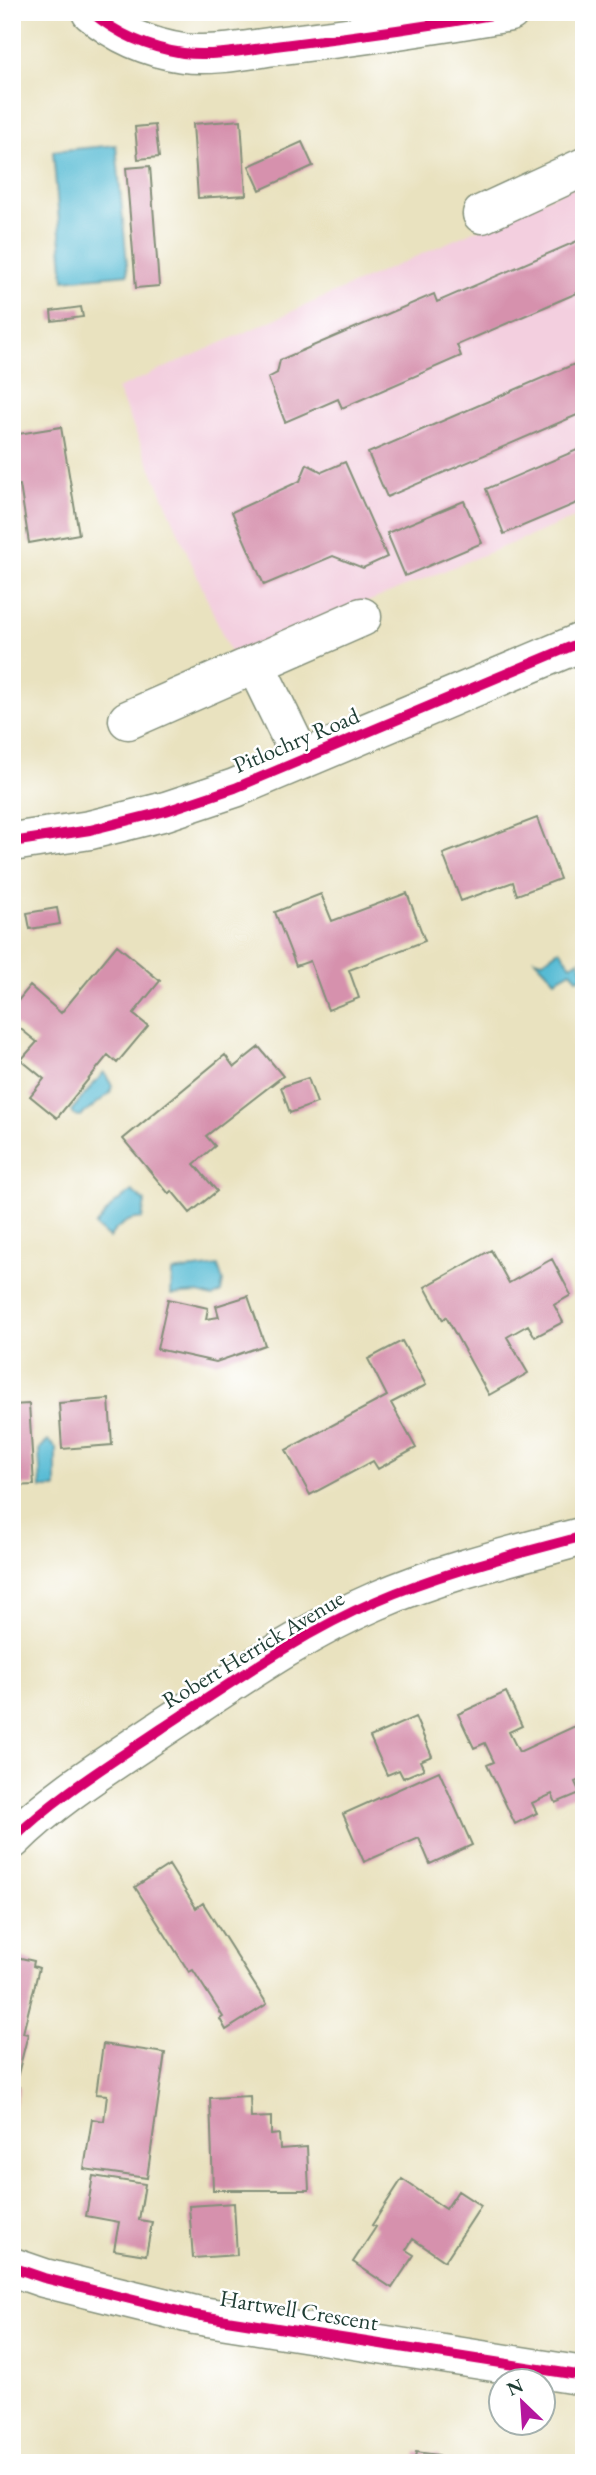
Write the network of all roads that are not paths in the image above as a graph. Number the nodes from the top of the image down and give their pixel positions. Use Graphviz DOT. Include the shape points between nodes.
graph roads {
  1 [pos="91,12"];
  2 [pos="510,12"];
  3 [pos="584,167"];
  4 [pos="482,214"];
  5 [pos="362,617"];
  6 [pos="584,641"];
  7 [pos="256,666"];
  8 [pos="128,720"];
  9 [pos="302,760"];
  10 [pos="12,842"];
  11 [pos="584,1536"];
  12 [pos="12,1840"];
  13 [pos="12,2267"];
  14 [pos="584,2376"];
  1 -- 2 [label="street" via="124,35 184,53 394,32"];
  3 -- 4 [label="street"];
  5 -- 7 [label="street"];
  6 -- 9 [label="street, Pitlochry Road"];
  7 -- 8 [label="street"];
  7 -- 9 [label="street"];
  9 -- 10 [label="street, Pitlochry Road" via="166,811 90,830"];
  11 -- 12 [label="street, Robert Herrick Avenue" via="438,1578 375,1601 317,1631 127,1752"];
  13 -- 14 [label="street, Hartwell Crescent" via="195,2315"];
}
